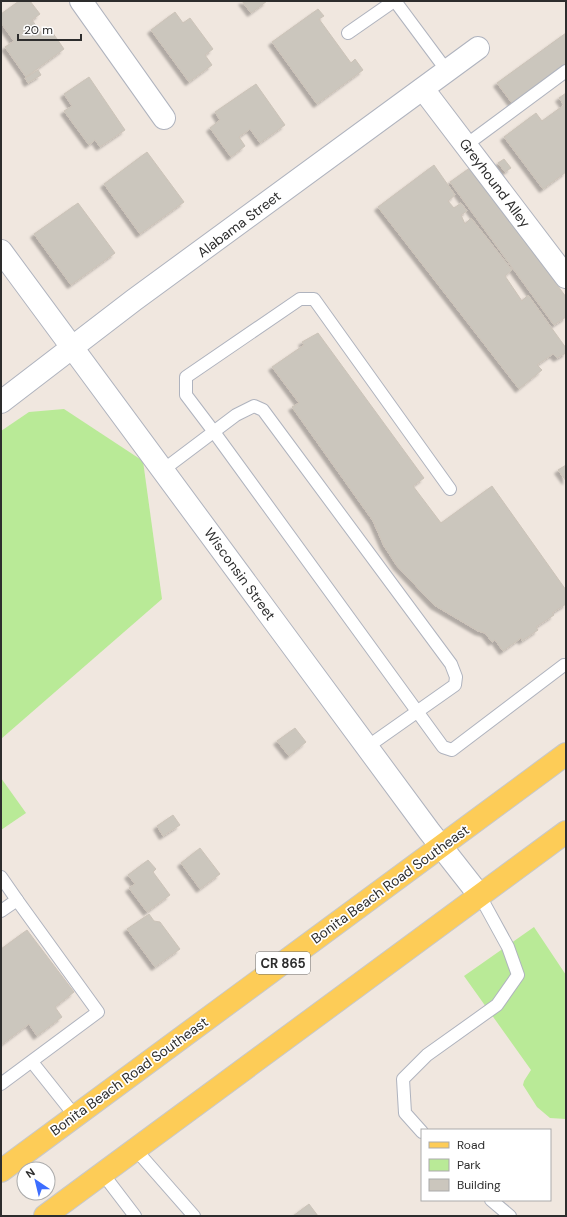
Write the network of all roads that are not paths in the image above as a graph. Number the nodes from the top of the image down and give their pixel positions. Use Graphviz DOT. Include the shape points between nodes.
graph roads {
  1 [pos="80,1"];
  2 [pos="395,1"];
  3 [pos="348,34"];
  4 [pos="478,48"];
  5 [pos="447,71"];
  6 [pos="566,71"];
  7 [pos="423,89"];
  8 [pos="164,118"];
  9 [pos="466,146"];
  10 [pos="1,251"];
  11 [pos="566,277"];
  12 [pos="73,348"];
  13 [pos="1,402"];
  14 [pos="214,432"];
  15 [pos="163,470"];
  16 [pos="450,489"];
  17 [pos="564,665"];
  18 [pos="417,712"];
  19 [pos="367,746"];
  20 [pos="566,754"];
  21 [pos="566,832"];
  22 [pos="441,846"];
  23 [pos="1,877"];
  24 [pos="480,896"];
  25 [pos="17,900"];
  26 [pos="1,911"];
  27 [pos="32,1062"];
  28 [pos="1,1084"];
  29 [pos="75,1116"];
  30 [pos="421,1131"];
  31 [pos="136,1150"];
  32 [pos="1,1171"];
  33 [pos="103,1174"];
  34 [pos="492,1201"];
  35 [pos="46,1216"];
  36 [pos="135,1216"];
  37 [pos="194,1216"];
  38 [pos="510,1216"];
  1 -- 8 [label="street"];
  2 -- 3 [label="lane"];
  2 -- 5 [label="lane"];
  4 -- 5 [label="street, Alabama Street"];
  5 -- 7 [label="street, Alabama Street"];
  6 -- 9 [label="lane"];
  7 -- 9 [label="street, Greyhound Alley"];
  7 -- 12 [label="street, Alabama Street" via="134,300"];
  9 -- 11 [label="street, Greyhound Alley"];
  10 -- 12 [label="street, Wisconsin Street"];
  12 -- 13 [label="street, Alabama Street"];
  12 -- 15 [label="street, Wisconsin Street"];
  14 -- 15 [label="lane"];
  14 -- 16 [label="lane" via="186,395 186,377 300,299 314,299"];
  14 -- 18 [label="lane"];
  14 -- 18 [label="lane" via="236,415 254,406 264,410 451,664 456,677 455,685"];
  15 -- 19 [label="street, Wisconsin Street"];
  17 -- 18 [label="lane" via="452,750 443,747"];
  18 -- 19 [label="lane"];
  19 -- 22 [label="street, Wisconsin Street"];
  20 -- 22 [label="main road, Bonita Beach Road Southeast / CR 865"];
  21 -- 24 [label="main road"];
  22 -- 24 [label="street, Wisconsin Street"];
  22 -- 29 [label="main road, Bonita Beach Road Southeast / CR 865"];
  23 -- 25 [label="lane"];
  24 -- 30 [label="lane" via="508,947 518,975 497,1005 427,1055 403,1079 405,1113"];
  24 -- 31 [label="main road"];
  25 -- 26 [label="lane"];
  25 -- 27 [label="lane" via="98,1012"];
  27 -- 28 [label="lane"];
  27 -- 29 [label="lane"];
  29 -- 32 [label="main road, Bonita Beach Road Southeast / CR 865"];
  31 -- 33 [label="main road"];
  31 -- 37 [label="lane"];
  33 -- 35 [label="main road"];
  33 -- 36 [label="lane"];
  34 -- 38 [label="lane"];
}
